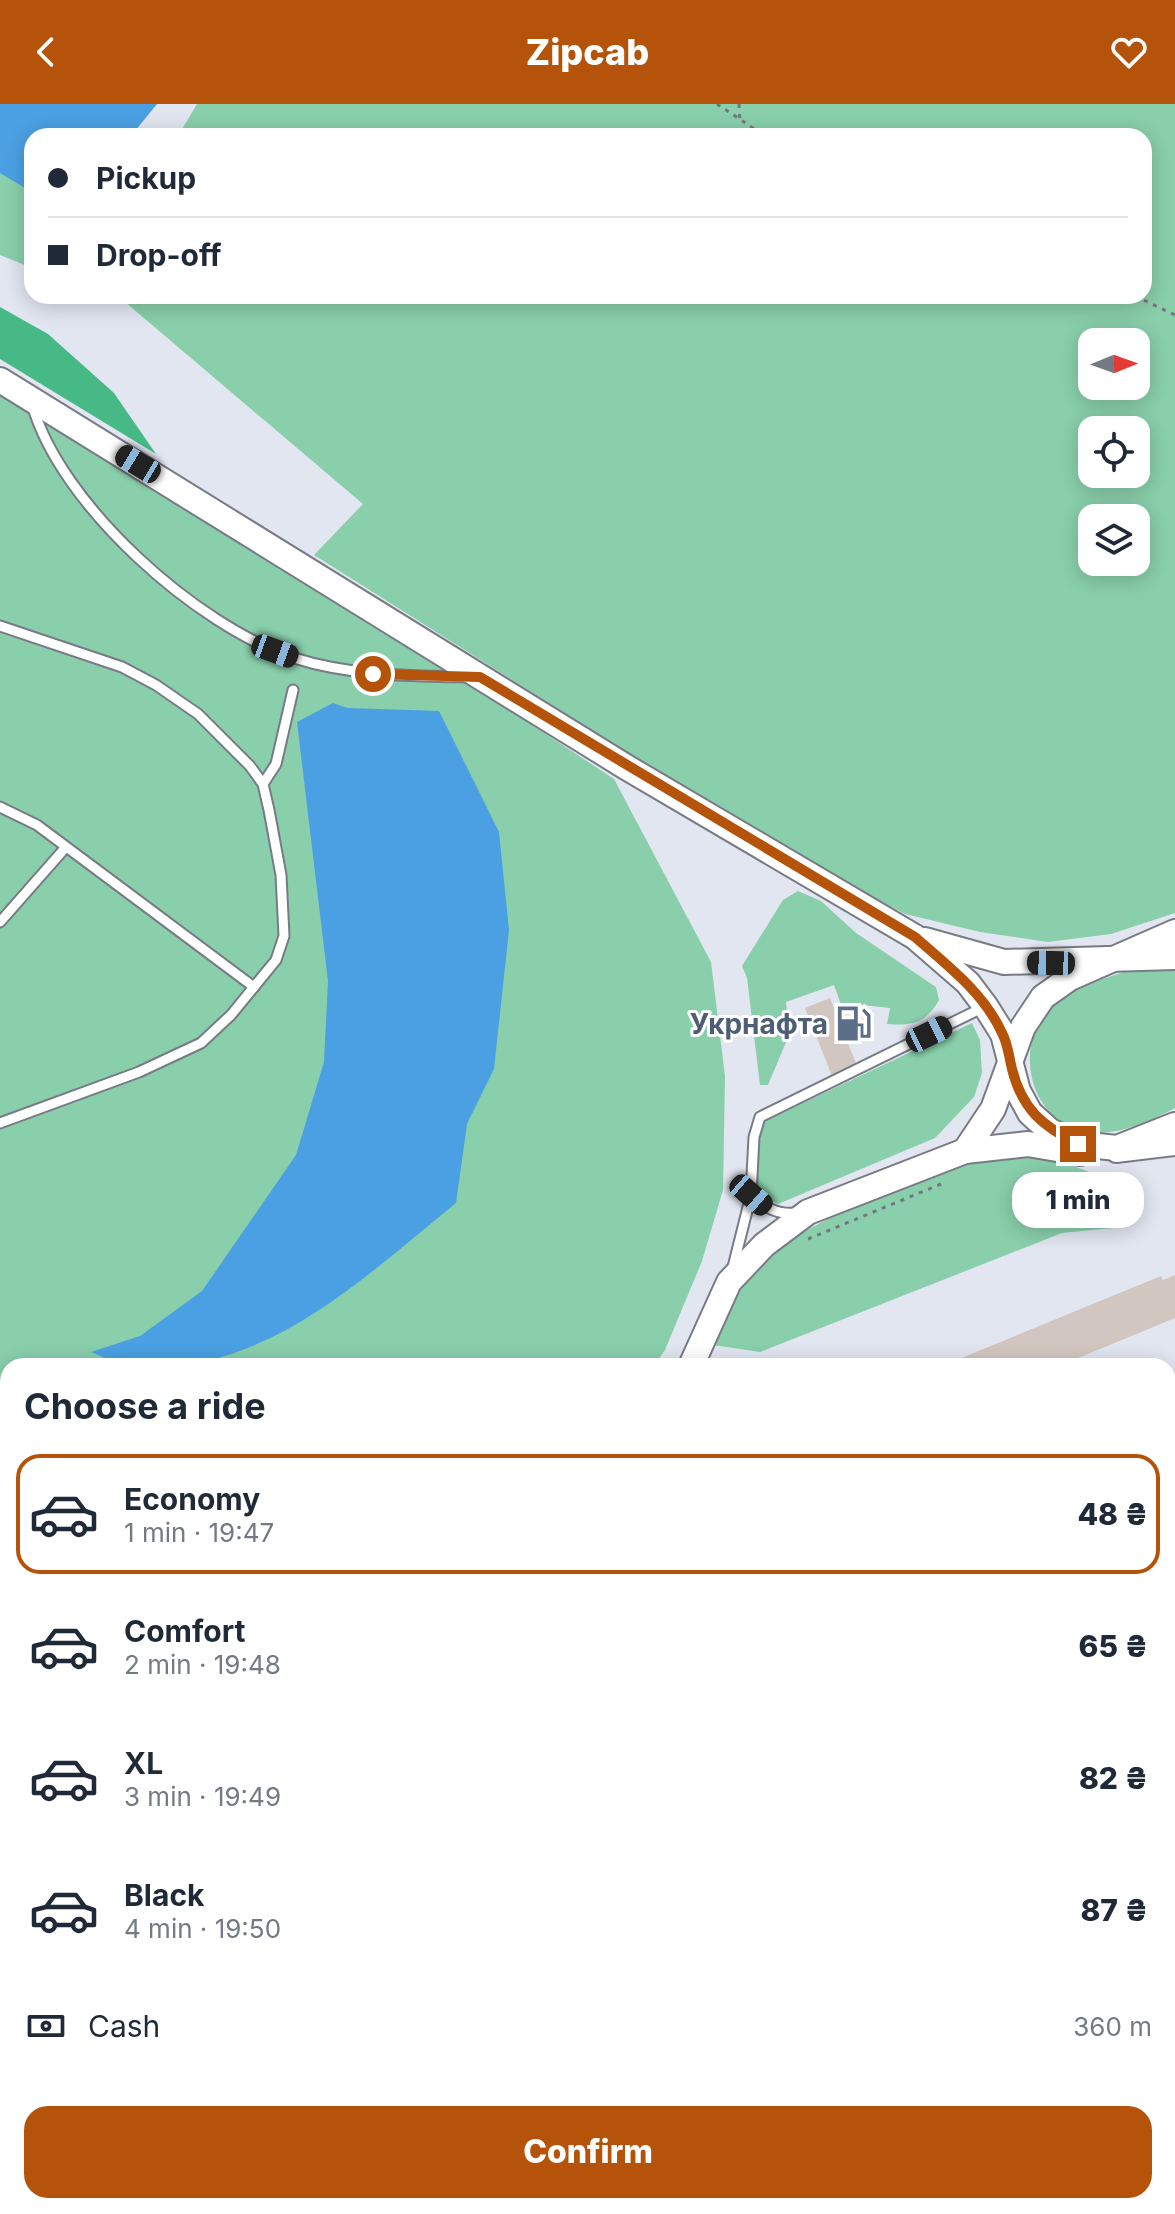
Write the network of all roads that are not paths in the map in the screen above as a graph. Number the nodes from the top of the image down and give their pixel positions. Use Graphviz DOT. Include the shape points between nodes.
graph roads {
  1 [pos="0,380"];
  2 [pos="31,400"];
  3 [pos="0,626"];
  4 [pos="480,677"];
  5 [pos="293,690"];
  6 [pos="263,784"];
  7 [pos="0,807"];
  8 [pos="66,847"];
  9 [pos="0,922"];
  10 [pos="1175,932"];
  11 [pos="915,937"];
  12 [pos="1175,957"];
  13 [pos="1112,960"];
  14 [pos="254,987"];
  15 [pos="986,1007"];
  16 [pos="1011,1066"];
  17 [pos="0,1123"];
  18 [pos="1175,1125"];
  19 [pos="1175,1146"];
  20 [pos="965,1151"];
  21 [pos="1111,1151"];
  22 [pos="751,1195"];
  23 [pos="808,1212"];
  24 [pos="729,1282"];
  25 [pos="695,1358"];
  1 -- 2 [label="main road"];
  2 -- 4 [label="main road"];
  2 -- 4 [label="lane" via="42,435 108,532 207,614 252,643 356,672"];
  3 -- 6 [label="lane" via="122,667 156,685 198,714"];
  4 -- 11 [label="main road"];
  5 -- 6 [label="lane" via="276,764"];
  6 -- 14 [label="lane" via="281,875 284,936 276,960"];
  7 -- 8 [label="lane"];
  8 -- 9 [label="lane"];
  8 -- 14 [label="lane"];
  10 -- 13 [label="main road"];
  11 -- 13 [label="main road" via="1004,962"];
  11 -- 15 [label="main road" via="968,983"];
  12 -- 13 [label="main road"];
  13 -- 16 [label="main road" via="1043,997 1023,1027"];
  14 -- 17 [label="lane" via="201,1043 139,1072"];
  15 -- 16 [label="main road" via="1003,1034"];
  15 -- 22 [label="lane" via="760,1117"];
  16 -- 20 [label="main road" via="993,1109"];
  16 -- 21 [label="main road" via="1030,1113 1050,1131"];
  18 -- 21 [label="main road"];
  19 -- 21 [label="street"];
  20 -- 21 [label="main road" via="1028,1144"];
  20 -- 23 [label="main road"];
  22 -- 23 [label="lane" via="782,1214"];
  22 -- 24 [label="lane"];
  23 -- 24 [label="main road" via="764,1245"];
  24 -- 25 [label="main road"];
}
